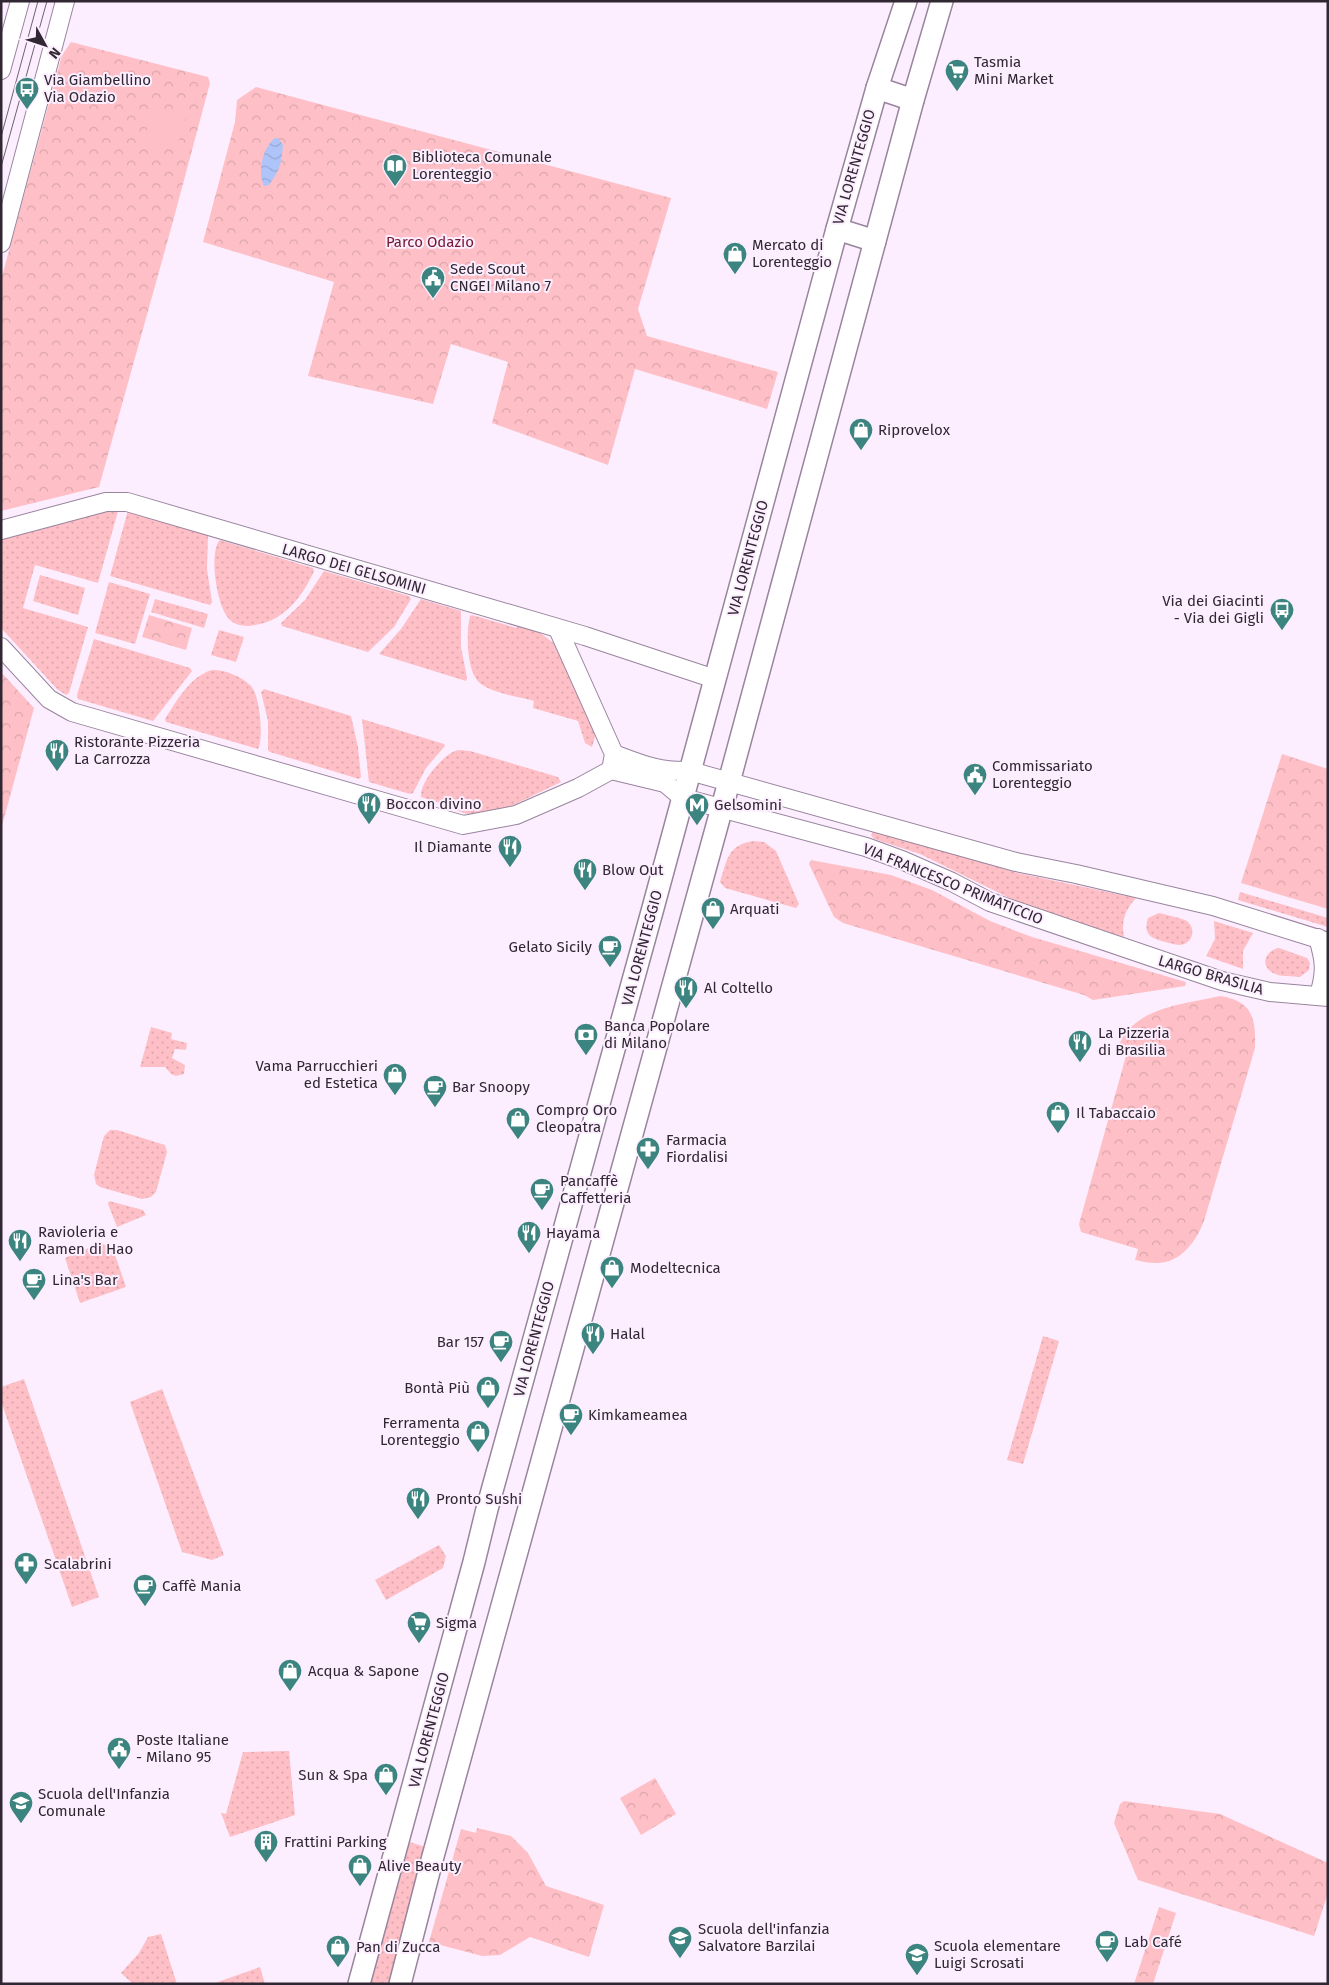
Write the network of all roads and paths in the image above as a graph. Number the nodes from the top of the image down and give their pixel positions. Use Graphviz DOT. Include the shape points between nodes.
graph roads {
  1 [pos="906,1"];
  2 [pos="942,1"];
  3 [pos="19,3"];
  4 [pos="63,10"];
  5 [pos="1,70"];
  6 [pos="877,88"];
  7 [pos="913,100"];
  8 [pos="837,229"];
  9 [pos="876,241"];
  10 [pos="1,243"];
  11 [pos="6,527"];
  12 [pos="558,629"];
  13 [pos="1,647"];
  14 [pos="715,679"];
  15 [pos="612,762"];
  16 [pos="690,771"];
  17 [pos="729,782"];
  18 [pos="683,798"];
  19 [pos="721,808"];
  20 [pos="880,823"];
  21 [pos="866,847"];
  22 [pos="1323,940"];
  23 [pos="1134,952"];
  24 [pos="1323,996"];
  25 [pos="359,1984"];
  26 [pos="400,1984"];
  1 -- 6 [label="main road, VIA LORENTEGGIO"];
  2 -- 7 [label="main road"];
  3 -- 5 [label="street"];
  4 -- 10 [label="street"];
  6 -- 7 [label="main road"];
  6 -- 8 [label="main road, VIA LORENTEGGIO"];
  7 -- 9 [label="main road"];
  8 -- 9 [label="main road"];
  8 -- 14 [label="main road, VIA LORENTEGGIO"];
  9 -- 17 [label="main road"];
  11 -- 12 [label="street, LARGO DEI GELSOMINI" via="106,502 127,502"];
  12 -- 14 [label="street, LARGO DEI GELSOMINI"];
  12 -- 15 [label="street"];
  13 -- 15 [label="street" via="50,699 72,712 463,825 516,815 578,788"];
  14 -- 16 [label="main road, VIA LORENTEGGIO"];
  15 -- 16 [label="street"];
  15 -- 18 [label="street" via="665,783"];
  16 -- 17 [label="street, VIA FRANCESCO PRIMATICCIO"];
  16 -- 18 [label="main road, VIA LORENTEGGIO"];
  17 -- 19 [label="main road"];
  17 -- 20 [label="street, VIA FRANCESCO PRIMATICCIO"];
  18 -- 19 [label="street, VIA FRANCESCO PRIMATICCIO"];
  18 -- 25 [label="main road, VIA LORENTEGGIO"];
  19 -- 21 [label="street, VIA FRANCESCO PRIMATICCIO"];
  19 -- 26 [label="main road"];
  20 -- 21 [label="street" via="866,836"];
  20 -- 22 [label="street, VIA FRANCESCO PRIMATICCIO" via="1016,862 1213,906"];
  21 -- 23 [label="street, VIA FRANCESCO PRIMATICCIO" via="936,875 990,902"];
  22 -- 24 [label="street"];
  23 -- 24 [label="street, LARGO BRASILIA" via="1222,981 1270,992"];
}
